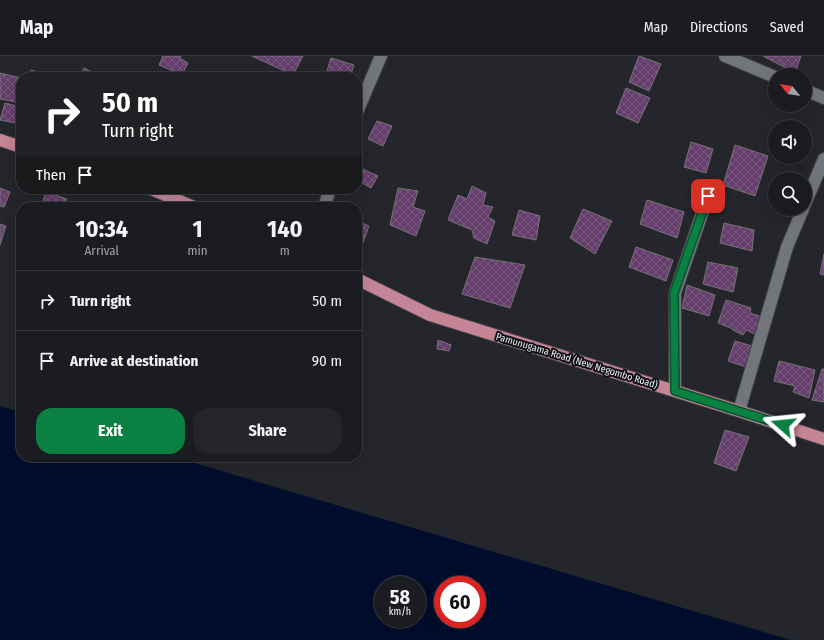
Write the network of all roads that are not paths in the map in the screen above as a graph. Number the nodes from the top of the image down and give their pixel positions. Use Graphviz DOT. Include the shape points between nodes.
graph roads {
  1 [pos="381,56"];
  2 [pos="725,56"];
  3 [pos="768,74"];
  4 [pos="812,93"];
  5 [pos="824,98"];
  6 [pos="362,100"];
  7 [pos="0,140"];
  8 [pos="16,145"];
  9 [pos="824,159"];
  10 [pos="812,187"];
  11 [pos="163,194"];
  12 [pos="708,196"];
  13 [pos="182,202"];
  14 [pos="800,216"];
  15 [pos="362,281"];
  16 [pos="675,391"];
  17 [pos="740,411"];
  18 [pos="824,439"];
  1 -- 6 [label="street"];
  2 -- 3 [label="street"];
  4 -- 5 [label="street"];
  7 -- 8 [label="main road"];
  9 -- 10 [label="street"];
  11 -- 13 [label="main road"];
  12 -- 16 [label="street" via="674,293"];
  14 -- 17 [label="street" via="787,247"];
  15 -- 16 [label="main road, Pamunugama Road (New Negombo Road)" via="430,315"];
  16 -- 17 [label="main road, Pamunugama Road (New Negombo Road)"];
  17 -- 18 [label="main road, Pamunugama Road (New Negombo Road)"];
}
